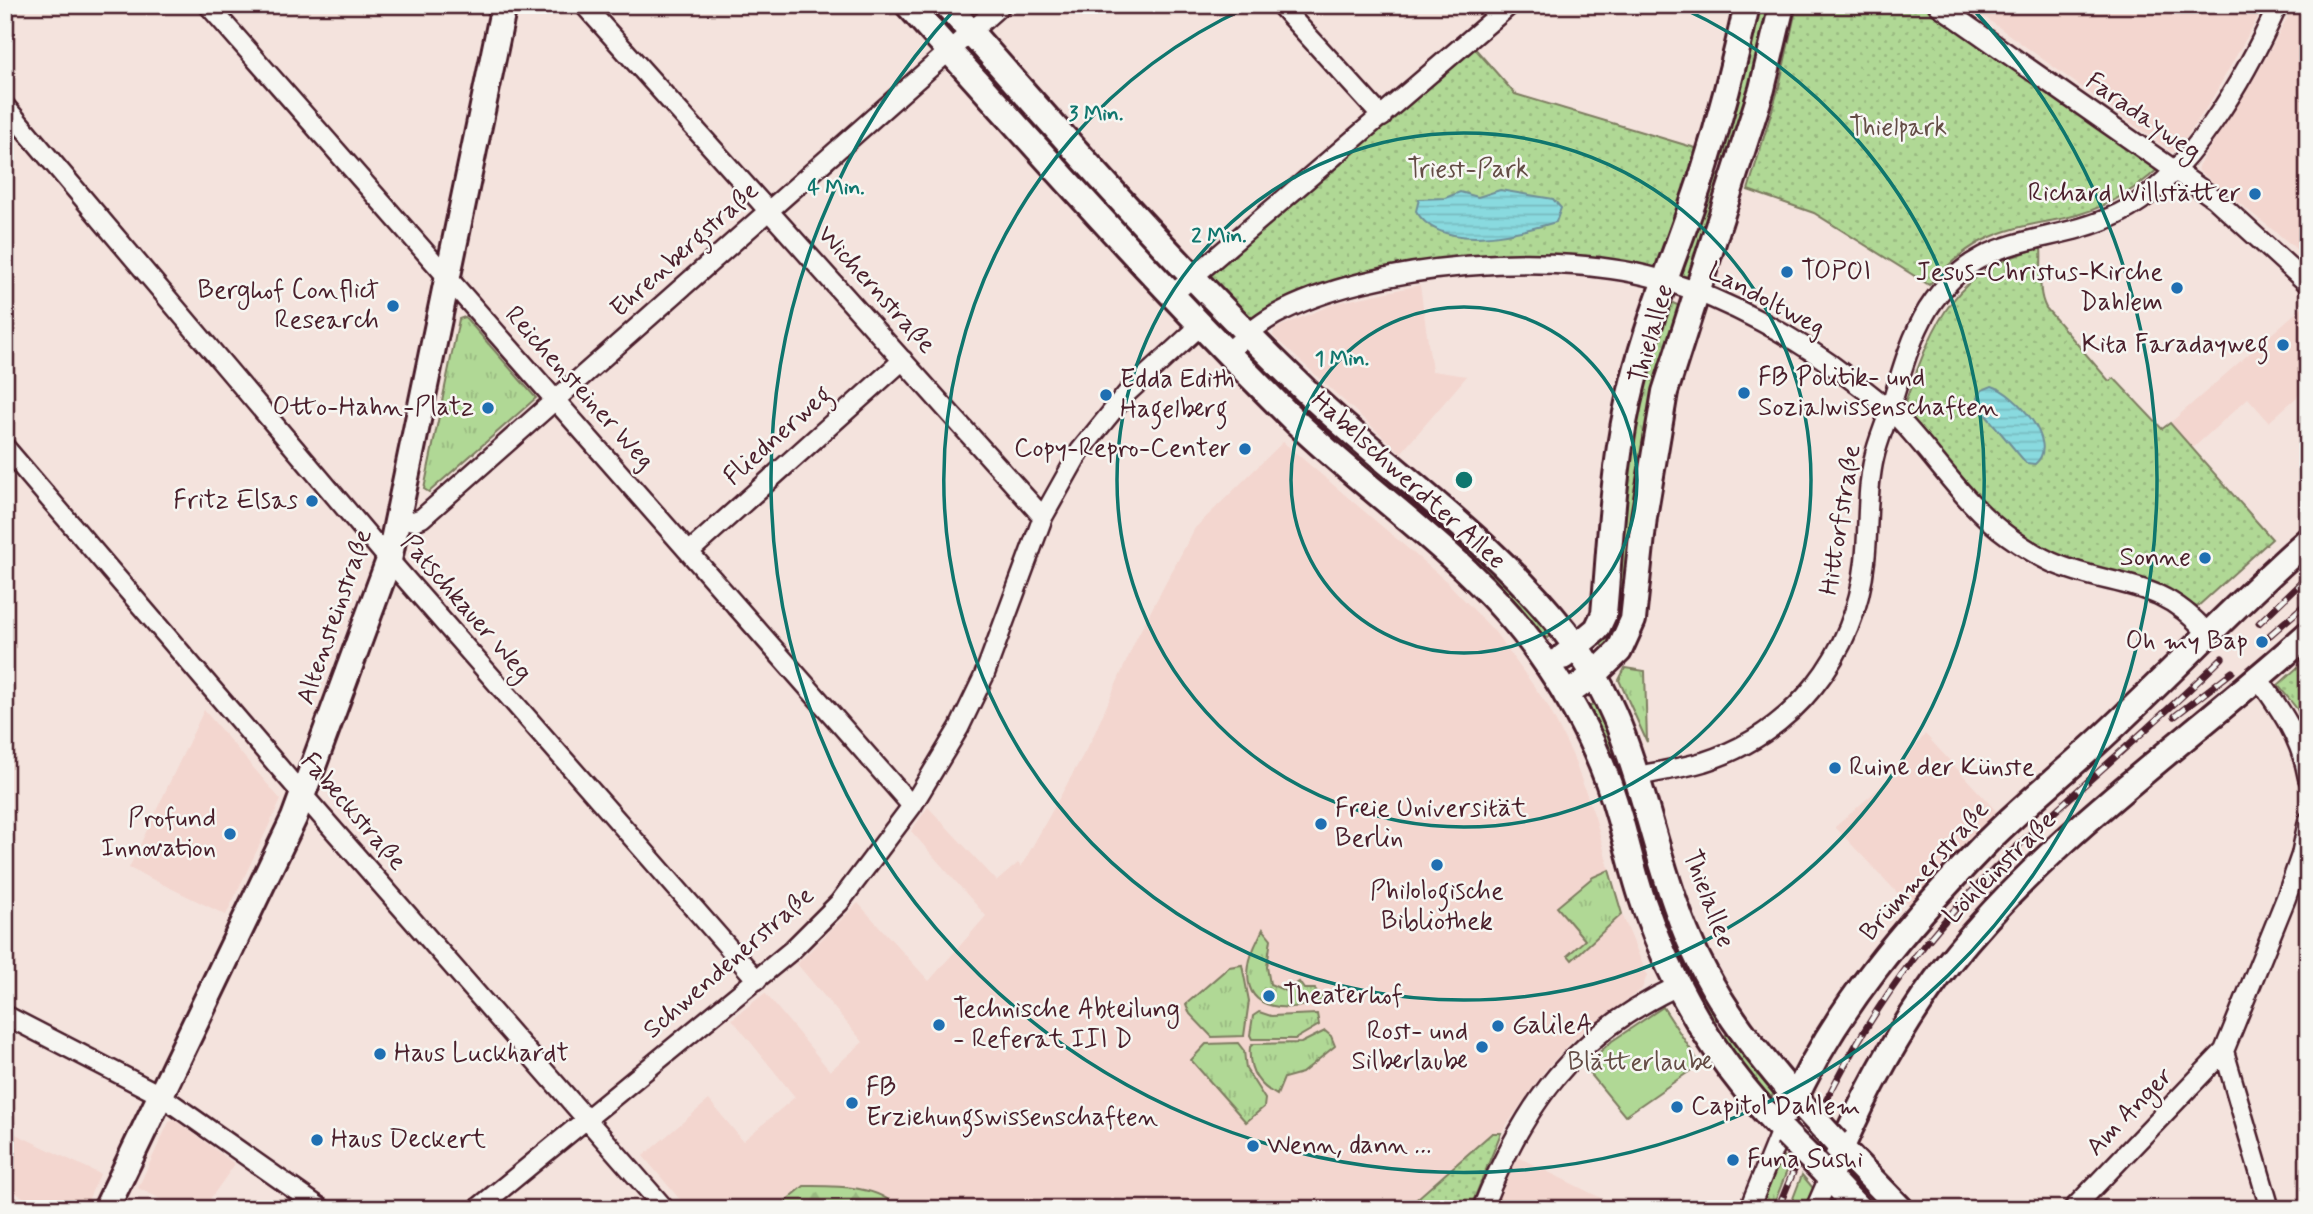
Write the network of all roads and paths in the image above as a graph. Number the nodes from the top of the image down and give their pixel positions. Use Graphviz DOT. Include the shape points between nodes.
graph roads {
  1 [pos="208,5"];
  2 [pos="504,5"];
  3 [pos="584,5"];
  4 [pos="908,5"];
  5 [pos="947,5"];
  6 [pos="1001,5"];
  7 [pos="1280,5"];
  8 [pos="1510,5"];
  9 [pos="1747,5"];
  10 [pos="1782,5"];
  11 [pos="1938,5"];
  12 [pos="2278,5"];
  13 [pos="971,31"];
  14 [pos="949,50"];
  15 [pos="5,106"];
  16 [pos="1382,117"];
  17 [pos="2176,171"];
  18 [pos="769,211"];
  19 [pos="1193,277"];
  20 [pos="446,279"];
  21 [pos="1664,280"];
  22 [pos="2308,284"];
  23 [pos="1695,292"];
  24 [pos="1172,295"];
  25 [pos="1200,325"];
  26 [pos="1248,334"];
  27 [pos="1227,353"];
  28 [pos="903,360"];
  29 [pos="554,400"];
  30 [pos="1890,410"];
  31 [pos="5,447"];
  32 [pos="1044,517"];
  33 [pos="398,518"];
  34 [pos="2308,540"];
  35 [pos="689,552"];
  36 [pos="389,560"];
  37 [pos="2207,633"];
  38 [pos="2308,634"];
  39 [pos="1576,647"];
  40 [pos="1549,667"];
  41 [pos="1594,675"];
  42 [pos="2258,678"];
  43 [pos="1566,695"];
  44 [pos="1639,776"];
  45 [pos="2308,778"];
  46 [pos="303,795"];
  47 [pos="912,806"];
  48 [pos="2308,821"];
  49 [pos="757,980"];
  50 [pos="1678,986"];
  51 [pos="5,1015"];
  52 [pos="1732,1021"];
  53 [pos="1707,1037"];
  54 [pos="2224,1051"];
  55 [pos="160,1095"];
  56 [pos="1797,1101"];
  57 [pos="586,1117"];
  58 [pos="1784,1132"];
  59 [pos="1838,1145"];
  60 [pos="1826,1174"];
  61 [pos="106,1209"];
  62 [pos="321,1209"];
  63 [pos="477,1209"];
  64 [pos="665,1209"];
  65 [pos="1482,1209"];
  66 [pos="1749,1209"];
  67 [pos="1815,1209"];
  68 [pos="1859,1209"];
  69 [pos="1901,1209"];
  70 [pos="2073,1209"];
  71 [pos="2270,1209"];
  1 -- 20 [label="street, Reichensteiner Weg"];
  2 -- 20 [label="main road, Altensteinstraße"];
  3 -- 18 [label="street, Wichernstraße"];
  4 -- 14 [label="main road, Habelschwerdter Allee"];
  5 -- 13 [label="main road, Habelschwerdter Allee"];
  6 -- 13 [label="street, Ehrenbergstraße"];
  7 -- 16 [label="street"];
  8 -- 16 [label="street"];
  9 -- 21 [label="main road, Thielallee" via="1713,140"];
  10 -- 23 [label="main road, Thielallee" via="1758,102"];
  11 -- 17 [label="street, Faradayweg"];
  12 -- 17 [label="street, Hittorfstraße" via="2240,77"];
  13 -- 14 [label="street, Ehrenbergstraße"];
  13 -- 19 [label="main road, Habelschwerdter Allee"];
  14 -- 18 [label="street, Ehrenbergstraße"];
  14 -- 24 [label="main road, Habelschwerdter Allee"];
  15 -- 36 [label="street, Patschkauer Weg"];
  16 -- 19 [label="street"];
  17 -- 22 [label="street, Faradayweg" via="2214,198"];
  17 -- 30 [label="street, Hittorfstraße" via="2120,214 2012,243 1962,270 1917,329"];
  18 -- 28 [label="street, Wichernstraße"];
  18 -- 29 [label="street, Ehrenbergstraße"];
  19 -- 24 [label="street"];
  19 -- 26 [label="main road, Habelschwerdter Allee"];
  20 -- 29 [label="street, Reichensteiner Weg"];
  20 -- 33 [label="main road, Altensteinstraße"];
  21 -- 23 [label="street, Landoltweg"];
  21 -- 26 [label="street, Landoltweg" via="1615,269 1544,264 1366,280 1276,314"];
  21 -- 39 [label="main road, Thielallee" via="1618,450 1604,614 1597,629"];
  23 -- 30 [label="street, Landoltweg" via="1790,338"];
  23 -- 41 [label="main road, Thielallee" via="1665,392 1633,621 1619,651"];
  24 -- 25 [label="main road, Habelschwerdter Allee"];
  25 -- 27 [label="main road, Habelschwerdter Allee"];
  25 -- 32 [label="street, Schwendenerstraße" via="1136,383 1105,419 1080,451"];
  26 -- 27 [label="street, Landoltweg"];
  26 -- 39 [label="main road, Habelschwerdter Allee" via="1503,564"];
  27 -- 40 [label="main road, Habelschwerdter Allee" via="1324,448 1485,588"];
  28 -- 32 [label="street, Wichernstraße"];
  28 -- 35 [label="street, Fliednerweg"];
  29 -- 33 [label="street, Ehrenbergstraße" via="422,518"];
  29 -- 35 [label="street, Reichensteiner Weg"];
  30 -- 37 [label="street, Landoltweg" via="2006,534 2052,562 2129,582 2174,603"];
  30 -- 44 [label="street, Hittorfstraße" via="1874,457 1860,595 1826,673 1789,715 1746,743 1702,762"];
  31 -- 46 [label="street, Fabeckstraße"];
  32 -- 47 [label="street, Schwendenerstraße" via="984,676"];
  33 -- 36 [label="main road, Altensteinstraße"];
  34 -- 37 [label="main road, Brümmerstraße"];
  35 -- 47 [label="street, Reichensteiner Weg"];
  36 -- 46 [label="main road, Altensteinstraße"];
  36 -- 49 [label="street, Patschkauer Weg"];
  37 -- 56 [label="main road, Brümmerstraße" via="2149,694 1983,845 1905,932 1843,1011"];
  38 -- 42 [label="main road, Löhleinstraße"];
  39 -- 40 [label="main road, Thielallee"];
  39 -- 41 [label="main road, Thielallee"];
  40 -- 43 [label="main road"];
  41 -- 43 [label="main road, Thielallee"];
  41 -- 44 [label="main road, Thielallee"];
  42 -- 45 [label="street" via="2297,738"];
  42 -- 59 [label="main road, Löhleinstraße" via="2039,866 1984,922 1907,1021"];
  43 -- 50 [label="main road" via="1605,775 1644,906"];
  44 -- 52 [label="main road, Thielallee" via="1676,908"];
  46 -- 55 [label="main road, Altensteinstraße"];
  46 -- 57 [label="street, Fabeckstraße"];
  47 -- 49 [label="street, Schwendenerstraße" via="839,903"];
  48 -- 54 [label="street" via="2286,898"];
  49 -- 57 [label="street, Schwendenerstraße"];
  50 -- 53 [label="main road"];
  50 -- 65 [label="street" via="1647,1000 1603,1031 1558,1074 1532,1104"];
  51 -- 55 [label="street"];
  52 -- 53 [label="main road"];
  52 -- 56 [label="main road, Thielallee"];
  53 -- 58 [label="main road" via="1745,1090"];
  54 -- 70 [label="street, Am Anger"];
  54 -- 71 [label="street"];
  55 -- 61 [label="main road, Altensteinstraße"];
  55 -- 62 [label="street"];
  56 -- 58 [label="main road, Brümmerstraße"];
  56 -- 59 [label="main road, Thielallee, bridge"];
  57 -- 63 [label="street, Schwendenerstraße"];
  57 -- 64 [label="street, Fabeckstraße"];
  58 -- 60 [label="main road, bridge"];
  58 -- 66 [label="street, Brümmerstraße"];
  59 -- 60 [label="main road, Löhleinstraße"];
  59 -- 69 [label="main road, Thielallee"];
  60 -- 67 [label="street, Löhleinstraße"];
  60 -- 68 [label="main road"];
}
